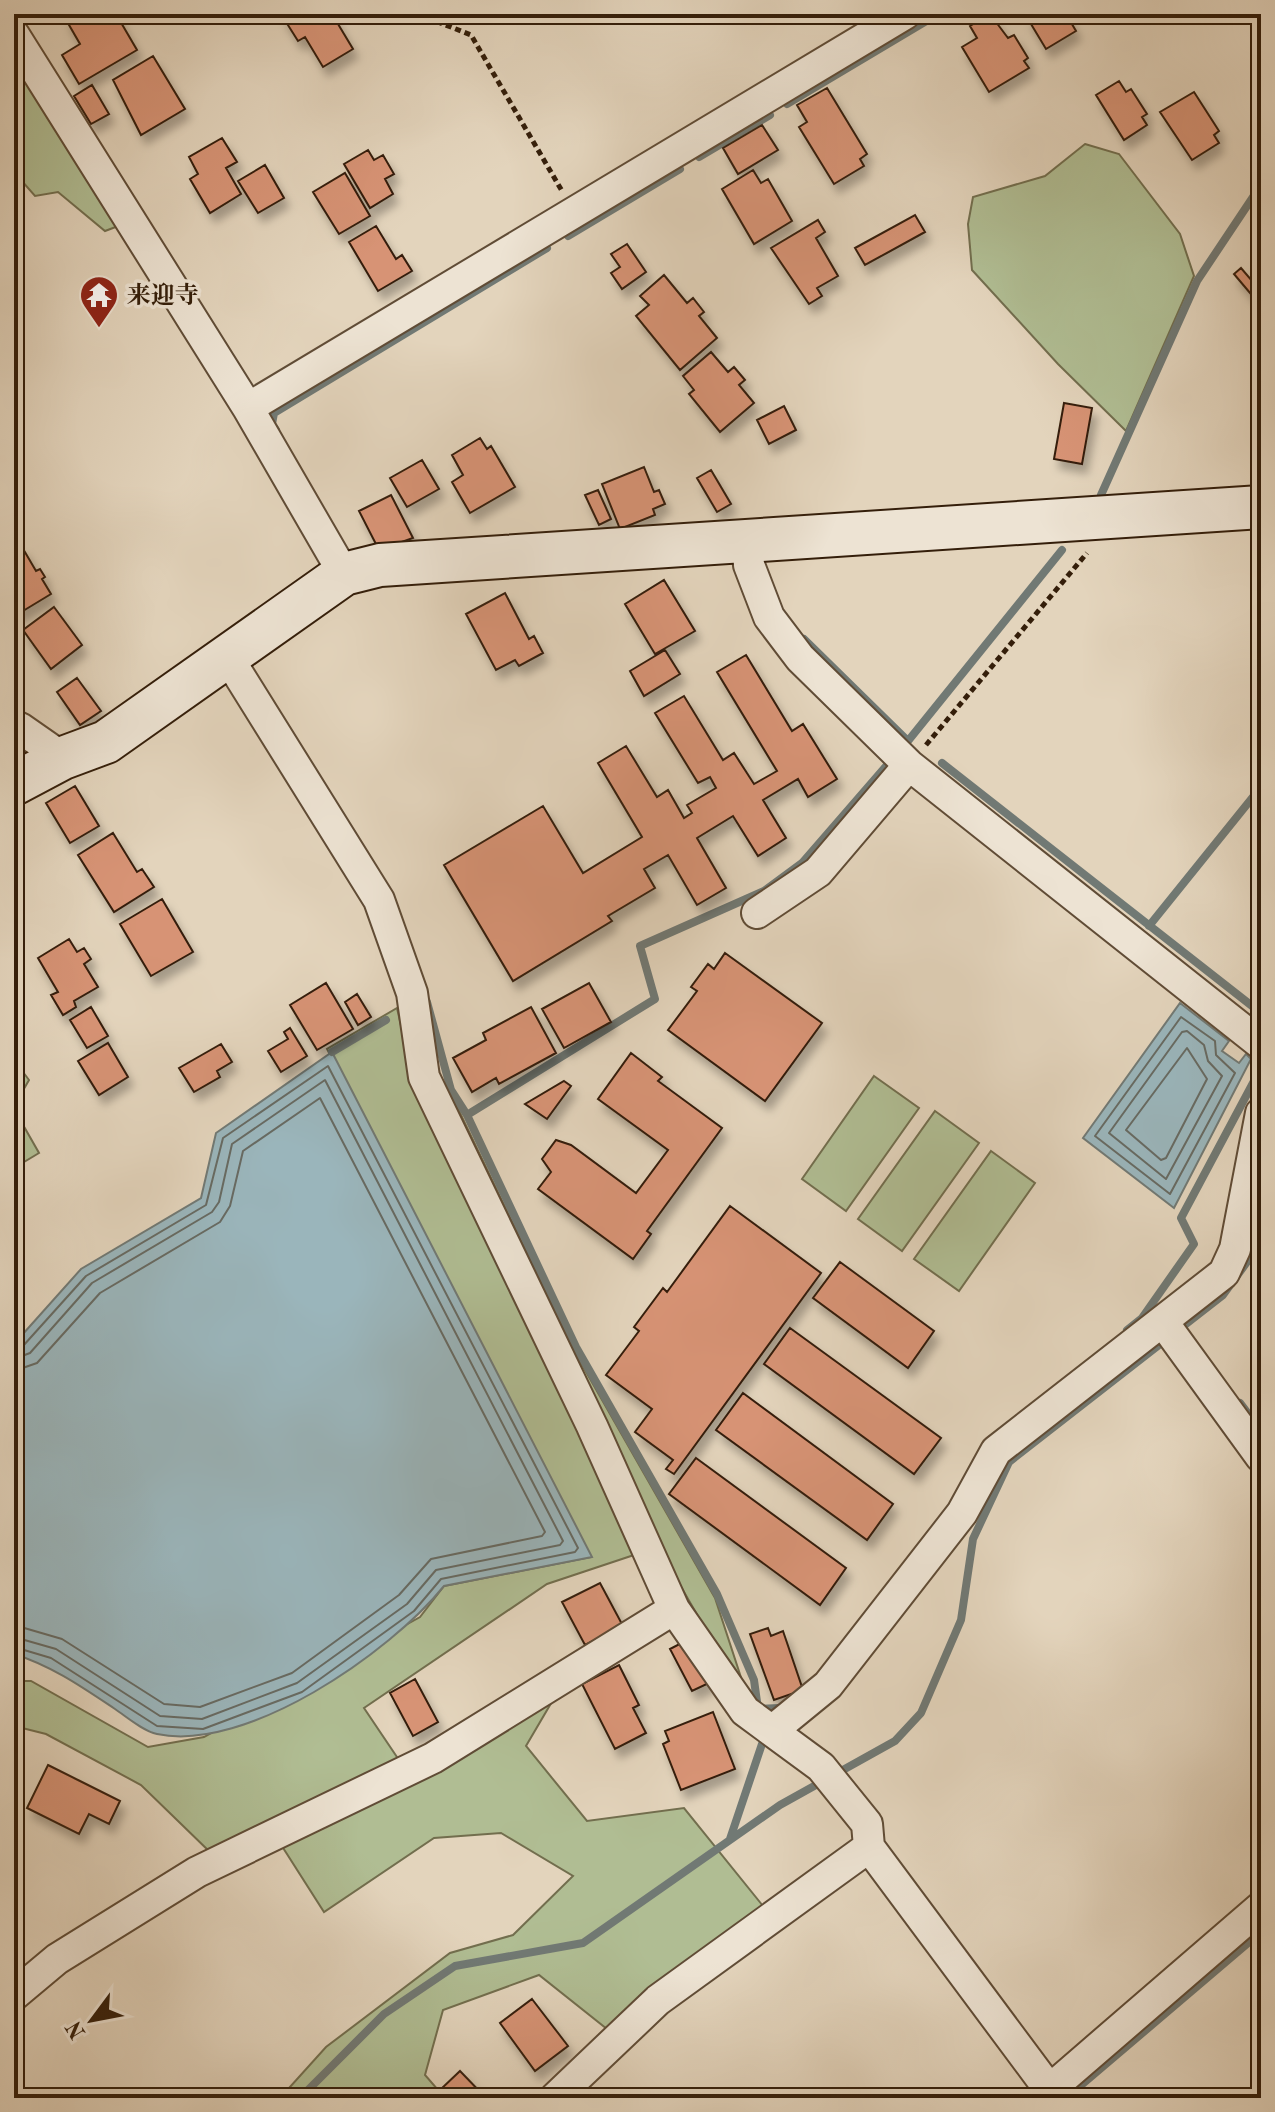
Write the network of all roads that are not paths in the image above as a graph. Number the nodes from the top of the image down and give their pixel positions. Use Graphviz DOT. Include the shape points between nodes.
graph roads {
  1 [pos="905,14"];
  2 [pos="14,35"];
  3 [pos="248,408"];
  4 [pos="1261,507"];
  5 [pos="747,541"];
  6 [pos="344,574"];
  7 [pos="227,656"];
  8 [pos="14,728"];
  9 [pos="63,758"];
  10 [pos="909,765"];
  11 [pos="14,784"];
  12 [pos="757,913"];
  13 [pos="1261,1044"];
  14 [pos="1261,1113"];
  15 [pos="1163,1322"];
  16 [pos="1261,1457"];
  17 [pos="674,1609"];
  18 [pos="773,1730"];
  19 [pos="869,1847"];
  20 [pos="1261,1907"];
  21 [pos="14,1995"];
  22 [pos="1044,2094"];
  23 [pos="555,2098"];
  1 -- 3 [label="street"];
  2 -- 3 [label="street"];
  3 -- 6 [label="street"];
  4 -- 5 [label="street"];
  5 -- 6 [label="street" via="380,565"];
  5 -- 10 [label="street" via="749,565 769,617 800,658"];
  6 -- 7 [label="street"];
  7 -- 9 [label="street" via="106,742"];
  7 -- 17 [label="street" via="379,900 412,993 424,1077"];
  8 -- 9 [label="street"];
  9 -- 11 [label="street"];
  10 -- 12 [label="street" via="818,872"];
  10 -- 13 [label="street"];
  14 -- 15 [label="street" via="1235,1249 1224,1273"];
  15 -- 16 [label="street"];
  15 -- 18 [label="street" via="996,1451 962,1513 828,1685"];
  17 -- 18 [label="street" via="745,1711"];
  17 -- 21 [label="street" via="433,1758 197,1872 57,1959"];
  18 -- 19 [label="street" via="830,1777 867,1824"];
  19 -- 22 [label="street"];
  19 -- 23 [label="street" via="658,2000"];
  20 -- 22 [label="street"];
}
